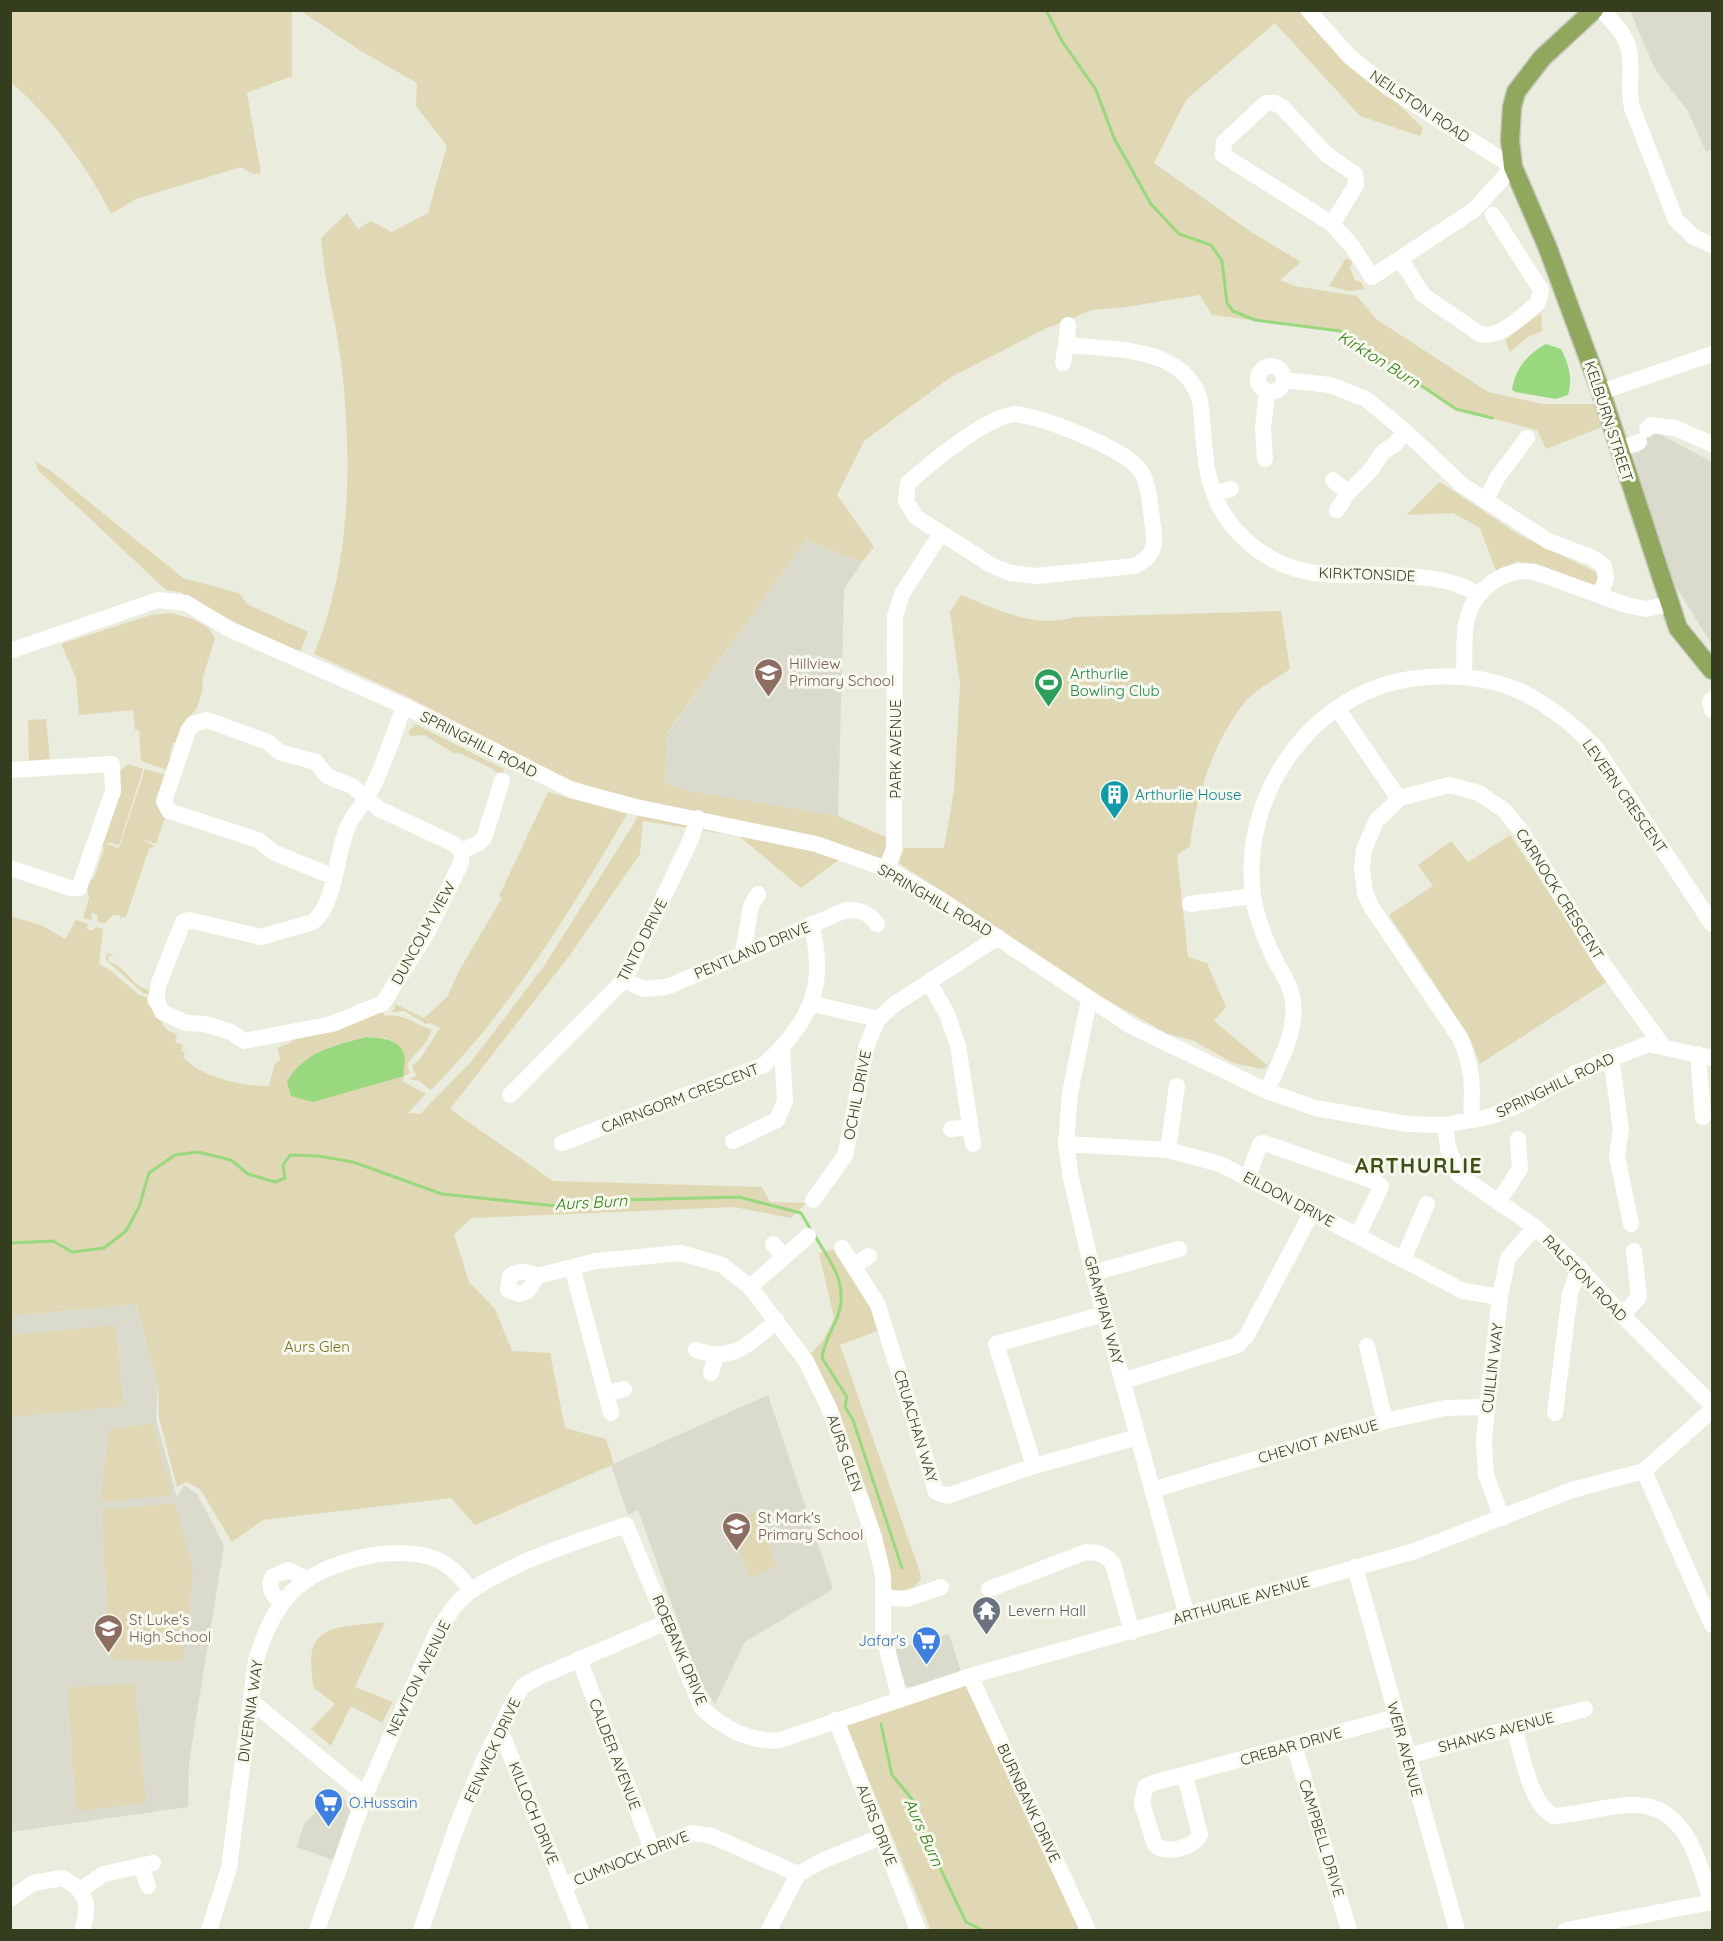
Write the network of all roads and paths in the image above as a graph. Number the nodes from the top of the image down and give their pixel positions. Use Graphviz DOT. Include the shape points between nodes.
graph roads {
  1 [pos="1308,10"];
  2 [pos="1594,10"];
  3 [pos="1602,10"];
  4 [pos="1513,167"];
  5 [pos="1493,215"];
  6 [pos="1332,224"];
  7 [pos="1713,245"];
  8 [pos="1401,260"];
  9 [pos="1068,325"];
  10 [pos="1066,345"];
  11 [pos="1713,354"];
  12 [pos="1063,363"];
  13 [pos="1601,392"];
  14 [pos="1406,431"];
  15 [pos="1527,438"];
  16 [pos="1713,444"];
  17 [pos="1620,449"];
  18 [pos="1514,454"];
  19 [pos="1265,459"];
  20 [pos="1528,464"];
  21 [pos="1333,480"];
  22 [pos="1231,489"];
  23 [pos="1348,493"];
  24 [pos="1214,494"];
  25 [pos="1486,500"];
  26 [pos="1337,510"];
  27 [pos="941,533"];
  28 [pos="1478,594"];
  29 [pos="1600,596"];
  30 [pos="1669,604"];
  31 [pos="10,651"];
  32 [pos="1713,670"];
  33 [pos="1464,676"];
  34 [pos="1713,699"];
  35 [pos="404,706"];
  36 [pos="1337,708"];
  37 [pos="1713,710"];
  38 [pos="10,770"];
  39 [pos="502,781"];
  40 [pos="366,798"];
  41 [pos="1399,800"];
  42 [pos="698,818"];
  43 [pos="462,851"];
  44 [pos="10,868"];
  45 [pos="887,869"];
  46 [pos="334,877"];
  47 [pos="758,894"];
  48 [pos="1253,896"];
  49 [pos="1190,904"];
  50 [pos="811,924"];
  51 [pos="877,924"];
  52 [pos="1713,924"];
  53 [pos="998,938"];
  54 [pos="743,953"];
  55 [pos="624,980"];
  56 [pos="929,982"];
  57 [pos="1089,1000"];
  58 [pos="813,1004"];
  59 [pos="878,1019"];
  60 [pos="1662,1045"];
  61 [pos="782,1048"];
  62 [pos="1705,1055"];
  63 [pos="1611,1057"];
  64 [pos="1177,1086"];
  65 [pos="1267,1091"];
  66 [pos="510,1095"];
  67 [pos="1703,1117"];
  68 [pos="1473,1120"];
  69 [pos="1445,1125"];
  70 [pos="951,1129"];
  71 [pos="1518,1139"];
  72 [pos="733,1141"];
  73 [pos="562,1143"];
  74 [pos="1066,1144"];
  75 [pos="1168,1150"];
  76 [pos="1248,1177"];
  77 [pos="813,1200"];
  78 [pos="1498,1202"];
  79 [pos="1426,1204"];
  80 [pos="1312,1212"];
  81 [pos="1631,1224"];
  82 [pos="1535,1227"];
  83 [pos="1358,1235"];
  84 [pos="808,1236"];
  85 [pos="842,1248"];
  86 [pos="1179,1249"];
  87 [pos="1634,1251"];
  88 [pos="869,1256"];
  89 [pos="1403,1260"];
  90 [pos="854,1266"];
  91 [pos="572,1267"];
  92 [pos="1579,1268"];
  93 [pos="1093,1273"];
  94 [pos="537,1276"];
  95 [pos="750,1287"];
  96 [pos="1500,1297"];
  97 [pos="1104,1314"];
  98 [pos="1622,1315"];
  99 [pos="777,1321"];
  100 [pos="1367,1346"];
  101 [pos="696,1350"];
  102 [pos="716,1356"];
  103 [pos="711,1373"];
  104 [pos="1123,1381"];
  105 [pos="624,1389"];
  106 [pos="608,1393"];
  107 [pos="1713,1406"];
  108 [pos="1487,1407"];
  109 [pos="1713,1410"];
  110 [pos="611,1413"];
  111 [pos="1555,1413"];
  112 [pos="1385,1421"];
  113 [pos="1138,1437"];
  114 [pos="1034,1466"];
  115 [pos="1644,1471"];
  116 [pos="1152,1490"];
  117 [pos="1502,1518"];
  118 [pos="626,1525"];
  119 [pos="1355,1568"];
  120 [pos="307,1579"];
  121 [pos="941,1587"];
  122 [pos="989,1589"];
  123 [pos="472,1590"];
  124 [pos="883,1597"];
  125 [pos="282,1604"];
  126 [pos="1187,1616"];
  127 [pos="667,1622"];
  128 [pos="1713,1625"];
  129 [pos="1132,1632"];
  130 [pos="579,1659"];
  131 [pos="970,1676"];
  132 [pos="900,1700"];
  133 [pos="251,1701"];
  134 [pos="1585,1709"];
  135 [pos="1396,1717"];
  136 [pos="836,1720"];
  137 [pos="1514,1727"];
  138 [pos="500,1730"];
  139 [pos="1294,1745"];
  140 [pos="1407,1756"];
  141 [pos="1185,1776"];
  142 [pos="365,1795"];
  143 [pos="881,1837"];
  144 [pos="652,1849"];
  145 [pos="798,1874"];
  146 [pos="564,1885"];
  147 [pos="148,1886"];
  148 [pos="80,1890"];
  149 [pos="10,1899"];
  150 [pos="1712,1902"];
  151 [pos="82,1930"];
  152 [pos="209,1930"];
  153 [pos="317,1930"];
  154 [pos="421,1930"];
  155 [pos="581,1930"];
  156 [pos="769,1930"];
  157 [pos="918,1930"];
  158 [pos="1088,1930"];
  159 [pos="1349,1930"];
  160 [pos="1457,1930"];
  161 [pos="1566,1930"];
  1 -- 4 [label="street, NEILSTON ROAD" via="1350,57 1389,88"];
  2 -- 4 [label="main road, KELBURN STREET" via="1542,58 1516,92 1510,140"];
  3 -- 7 [label="street" via="1628,44 1632,108 1676,220 1694,237"];
  4 -- 8 [label="street" via="1474,210"];
  4 -- 13 [label="main road, KELBURN STREET"];
  5 -- 8 [label="street" via="1510,227 1541,290 1538,303 1493,335 1480,334 1423,295"];
  6 -- 6 [label="street" via="1223,155 1224,142 1266,103 1283,108 1327,155 1355,174 1356,185"];
  6 -- 8 [label="street" via="1372,277"];
  9 -- 10 [label="street"];
  10 -- 12 [label="street"];
  10 -- 24 [label="street, KIRKTONSIDE" via="1152,355 1168,360 1188,377 1200,399"];
  11 -- 13 [label="street"];
  13 -- 17 [label="main road, KELBURN STREET"];
  14 -- 19 [label="street" via="1349,390 1285,380 1279,368 1266,367 1258,382 1267,392 1271,433"];
  14 -- 23 [label="street"];
  14 -- 25 [label="street" via="1453,478"];
  15 -- 18 [label="street"];
  16 -- 17 [label="street" via="1675,428 1651,425 1643,435"];
  17 -- 30 [label="main road, KELBURN STREET"];
  18 -- 20 [label="street"];
  18 -- 25 [label="street"];
  21 -- 23 [label="street"];
  22 -- 24 [label="street"];
  23 -- 26 [label="street"];
  24 -- 28 [label="street, KIRKTONSIDE" via="1228,521 1246,541 1307,572 1420,576 1451,580"];
  25 -- 29 [label="street" via="1548,541 1604,566 1606,578"];
  27 -- 27 [label="street" via="910,509 905,491 908,483 987,423 1015,414 1031,416 1128,458 1145,480 1155,542 1148,559 1134,566 1024,576 991,565"];
  27 -- 45 [label="street, PARK AVENUE" via="902,594 895,616 894,848"];
  28 -- 29 [label="street" via="1497,579 1523,570"];
  28 -- 33 [label="street" via="1466,622"];
  29 -- 30 [label="street" via="1646,609"];
  30 -- 32 [label="main road, KELBURN STREET" via="1678,628"];
  31 -- 35 [label="street, SPRINGHILL ROAD" via="158,600 178,601 229,629"];
  33 -- 36 [label="street, LEVERN CRESCENT" via="1397,681 1363,693"];
  33 -- 52 [label="street, LEVERN CRESCENT" via="1509,685 1546,703 1572,724 1596,748"];
  34 -- 37 [label="street"];
  35 -- 40 [label="street, DUNCOLM VIEW"];
  35 -- 42 [label="street, SPRINGHILL ROAD" via="555,783 624,804"];
  36 -- 41 [label="street"];
  36 -- 48 [label="street, LEVERN CRESCENT" via="1317,723 1277,772 1255,835"];
  38 -- 44 [label="street" via="118,763 113,791 79,888"];
  39 -- 43 [label="street" via="483,838"];
  40 -- 43 [label="street" via="379,809 422,827"];
  40 -- 46 [label="street, DUNCOLM VIEW" via="343,839"];
  40 -- 46 [label="street" via="352,786 327,776 316,762 279,752 268,742 207,720 193,724 188,731 164,801 169,811 258,840 275,853"];
  41 -- 60 [label="street, CARNOCK CRESCENT" via="1449,784 1479,793 1504,810 1552,877 1604,965"];
  41 -- 68 [label="street, CARNOCK CRESCENT" via="1376,821 1364,850 1365,893 1460,1038 1470,1070"];
  42 -- 45 [label="street, SPRINGHILL ROAD" via="816,844"];
  42 -- 55 [label="street, TINTO DRIVE"];
  43 -- 46 [label="street, DUNCOLM VIEW" via="461,863 427,933 383,1003 332,1024 244,1041 231,1032 186,1023 162,1012 156,999 159,983 183,922 189,920 261,937 280,932 318,917"];
  45 -- 53 [label="street, SPRINGHILL ROAD"];
  47 -- 54 [label="street" via="751,906"];
  48 -- 49 [label="street"];
  48 -- 65 [label="street, LEVERN CRESCENT" via="1293,997 1289,1042"];
  50 -- 51 [label="street, PENTLAND DRIVE" via="846,910 869,914"];
  50 -- 54 [label="street, PENTLAND DRIVE"];
  50 -- 58 [label="street, CAIRNGORM CRESCENT" via="818,949 818,983"];
  53 -- 56 [label="street"];
  53 -- 57 [label="street, SPRINGHILL ROAD"];
  54 -- 55 [label="street, PENTLAND DRIVE" via="667,987 644,989"];
  55 -- 66 [label="street, TINTO DRIVE"];
  56 -- 59 [label="street"];
  56 -- 70 [label="street" via="947,1014 958,1046 972,1135"];
  57 -- 65 [label="street, SPRINGHILL ROAD" via="1131,1026"];
  57 -- 74 [label="street, GRAMPIAN WAY" via="1070,1093"];
  58 -- 59 [label="street"];
  58 -- 61 [label="street, CAIRNGORM CRESCENT"];
  59 -- 77 [label="street, OCHIL DRIVE" via="867,1045 845,1156"];
  60 -- 62 [label="street, SPRINGHILL ROAD"];
  60 -- 63 [label="street, SPRINGHILL ROAD" via="1648,1044"];
  61 -- 72 [label="street" via="785,1101 777,1120"];
  61 -- 73 [label="street, CAIRNGORM CRESCENT" via="751,1072"];
  62 -- 67 [label="street"];
  63 -- 68 [label="street, SPRINGHILL ROAD" via="1522,1103"];
  63 -- 81 [label="street" via="1621,1130 1617,1156"];
  64 -- 75 [label="street"];
  65 -- 69 [label="street, SPRINGHILL ROAD" via="1358,1118"];
  68 -- 69 [label="street, SPRINGHILL ROAD"];
  69 -- 78 [label="street, RALSTON ROAD" via="1448,1148 1459,1175"];
  71 -- 78 [label="street" via="1520,1169"];
  74 -- 75 [label="street, EILDON DRIVE"];
  74 -- 93 [label="street, GRAMPIAN WAY"];
  75 -- 76 [label="street, EILDON DRIVE" via="1206,1159"];
  76 -- 80 [label="street, EILDON DRIVE"];
  76 -- 83 [label="street" via="1260,1144 1264,1143 1374,1181 1381,1186"];
  78 -- 82 [label="street, RALSTON ROAD"];
  79 -- 89 [label="street"];
  80 -- 83 [label="street, EILDON DRIVE"];
  80 -- 104 [label="street" via="1247,1335 1238,1345"];
  82 -- 92 [label="street, RALSTON ROAD"];
  82 -- 96 [label="street, CUILLIN WAY" via="1508,1258"];
  83 -- 89 [label="street, EILDON DRIVE"];
  84 -- 95 [label="street" via="779,1250"];
  85 -- 90 [label="street, CRUACHAN WAY"];
  86 -- 93 [label="street"];
  87 -- 98 [label="street" via="1639,1297"];
  88 -- 90 [label="street"];
  89 -- 96 [label="street, EILDON DRIVE" via="1463,1291"];
  90 -- 114 [label="street, CRUACHAN WAY" via="881,1314 936,1492 947,1496"];
  91 -- 94 [label="street, AURS GLEN"];
  91 -- 95 [label="street, AURS GLEN" via="681,1253 722,1265"];
  91 -- 106 [label="street"];
  92 -- 98 [label="street, RALSTON ROAD"];
  92 -- 111 [label="street" via="1570,1293"];
  93 -- 97 [label="street, GRAMPIAN WAY"];
  95 -- 99 [label="street, AURS GLEN"];
  96 -- 108 [label="street, CUILLIN WAY"];
  97 -- 104 [label="street, GRAMPIAN WAY"];
  97 -- 114 [label="street" via="996,1344"];
  98 -- 107 [label="street, RALSTON ROAD"];
  99 -- 102 [label="street" via="740,1349"];
  99 -- 124 [label="street, AURS GLEN" via="806,1361 830,1410 874,1537 883,1575"];
  100 -- 112 [label="street"];
  101 -- 102 [label="street"];
  102 -- 103 [label="street"];
  104 -- 113 [label="street, GRAMPIAN WAY"];
  105 -- 106 [label="street"];
  106 -- 110 [label="street"];
  108 -- 112 [label="street, CHEVIOT AVENUE" via="1445,1408"];
  108 -- 117 [label="street, CUILLIN WAY" via="1486,1475"];
  109 -- 115 [label="street"];
  112 -- 116 [label="street, CHEVIOT AVENUE"];
  113 -- 114 [label="street"];
  113 -- 116 [label="street, GRAMPIAN WAY"];
  115 -- 117 [label="street, ARTHURLIE AVENUE" via="1572,1490"];
  115 -- 128 [label="street"];
  116 -- 126 [label="street, GRAMPIAN WAY"];
  117 -- 119 [label="street, ARTHURLIE AVENUE" via="1415,1551"];
  118 -- 123 [label="street, NEWTON AVENUE" via="535,1557"];
  118 -- 127 [label="street, ROEBANK DRIVE"];
  119 -- 126 [label="street, ARTHURLIE AVENUE"];
  119 -- 135 [label="street, WEIR AVENUE"];
  120 -- 123 [label="street, DIVERNIA WAY" via="331,1566 410,1553 439,1560"];
  120 -- 125 [label="street, DIVERNIA WAY"];
  120 -- 125 [label="street" via="288,1570 272,1577 272,1594"];
  121 -- 124 [label="street" via="907,1599"];
  122 -- 129 [label="street" via="1086,1552 1097,1552 1113,1564"];
  123 -- 142 [label="street, NEWTON AVENUE" via="451,1610 437,1632"];
  124 -- 132 [label="street, AURS GLEN" via="883,1632"];
  125 -- 133 [label="street, DIVERNIA WAY" via="262,1640"];
  126 -- 129 [label="street, ARTHURLIE AVENUE"];
  127 -- 130 [label="street, FENWICK DRIVE"];
  127 -- 136 [label="street, ROEBANK DRIVE" via="702,1708 733,1731 767,1741 780,1740"];
  129 -- 131 [label="street, ARTHURLIE AVENUE"];
  130 -- 138 [label="street, FENWICK DRIVE" via="523,1686"];
  130 -- 144 [label="street, CALDER AVENUE"];
  131 -- 132 [label="street, ARTHURLIE AVENUE"];
  131 -- 158 [label="street, BURNBANK DRIVE"];
  132 -- 136 [label="street, ARTHURLIE AVENUE"];
  133 -- 142 [label="street"];
  133 -- 152 [label="street, DIVERNIA WAY" via="229,1868"];
  134 -- 137 [label="street, SHANKS AVENUE"];
  135 -- 139 [label="street, CREBAR DRIVE"];
  135 -- 140 [label="street, WEIR AVENUE"];
  136 -- 143 [label="street, AURS DRIVE"];
  137 -- 140 [label="street, SHANKS AVENUE"];
  137 -- 150 [label="street" via="1536,1798 1544,1811 1553,1816 1635,1805 1657,1809 1675,1820 1686,1833"];
  138 -- 146 [label="street, KILLOCH DRIVE"];
  138 -- 154 [label="street, FENWICK DRIVE" via="456,1828"];
  139 -- 141 [label="street, CREBAR DRIVE"];
  139 -- 159 [label="street, CAMPBELL DRIVE"];
  140 -- 160 [label="street, WEIR AVENUE"];
  141 -- 141 [label="street, CREBAR DRIVE" via="1153,1783 1141,1794 1155,1845 1166,1850 1192,1844 1200,1835"];
  142 -- 153 [label="street, NEWTON AVENUE"];
  143 -- 145 [label="street"];
  143 -- 157 [label="street, AURS DRIVE"];
  144 -- 145 [label="street, CUMNOCK DRIVE" via="700,1832"];
  144 -- 146 [label="street, CUMNOCK DRIVE"];
  145 -- 156 [label="street"];
  146 -- 155 [label="street, KILLOCH DRIVE"];
  147 -- 148 [label="street" via="147,1865 104,1874"];
  148 -- 149 [label="street" via="62,1878 44,1879"];
  148 -- 151 [label="street" via="86,1900 87,1916"];
  150 -- 161 [label="street"];
}
